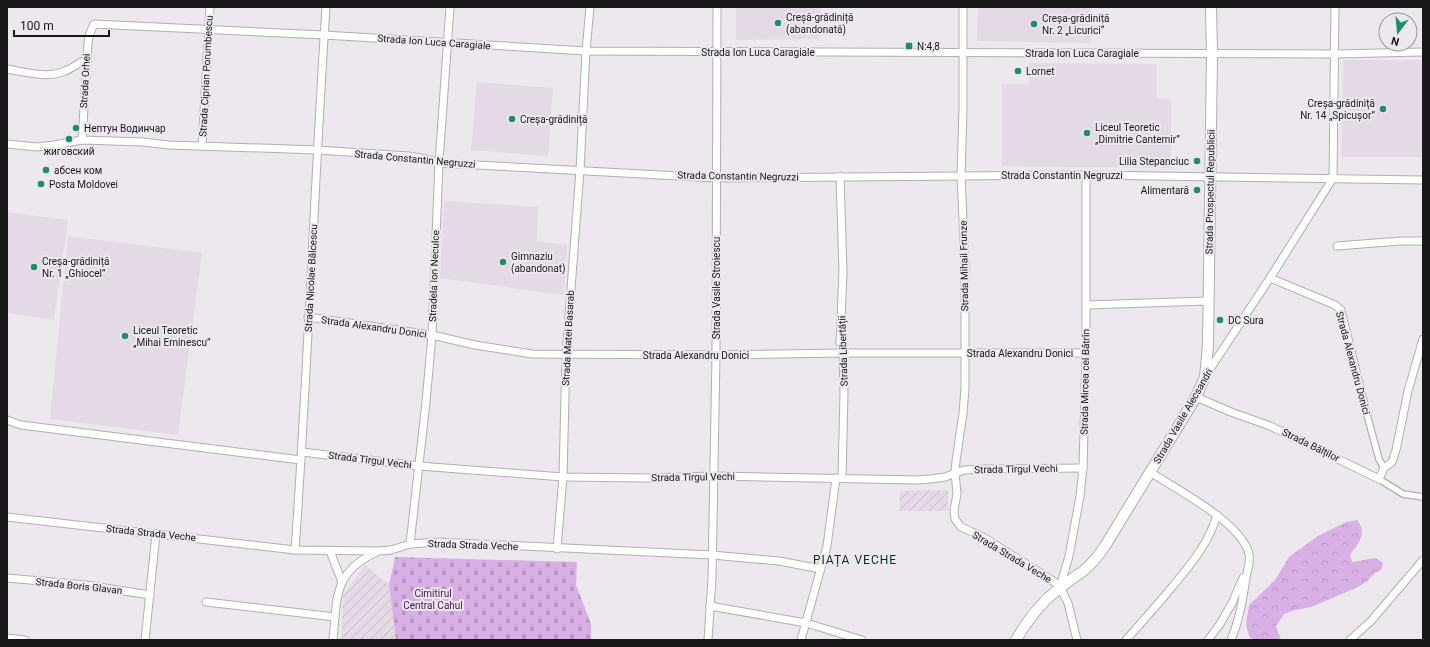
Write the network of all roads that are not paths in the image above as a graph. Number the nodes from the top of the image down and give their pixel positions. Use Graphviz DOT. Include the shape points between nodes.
graph roads {
  1 [pos="210,7"];
  2 [pos="326,7"];
  3 [pos="450,7"];
  4 [pos="590,7"];
  5 [pos="717,7"];
  6 [pos="963,7"];
  7 [pos="1211,7"];
  8 [pos="1335,7"];
  9 [pos="94,24"];
  10 [pos="208,29"];
  11 [pos="324,35"];
  12 [pos="447,42"];
  13 [pos="586,51"];
  14 [pos="716,52"];
  15 [pos="1423,52"];
  16 [pos="963,53"];
  17 [pos="1212,54"];
  18 [pos="1334,54"];
  19 [pos="87,58"];
  20 [pos="7,69"];
  21 [pos="82,140"];
  22 [pos="7,144"];
  23 [pos="202,146"];
  24 [pos="317,150"];
  25 [pos="439,163"];
  26 [pos="580,170"];
  27 [pos="961,175"];
  28 [pos="1086,175"];
  29 [pos="840,176"];
  30 [pos="1210,176"];
  31 [pos="716,178"];
  32 [pos="1333,178"];
  33 [pos="1423,180"];
  34 [pos="1423,241"];
  35 [pos="1337,246"];
  36 [pos="1270,278"];
  37 [pos="1208,301"];
  38 [pos="1086,305"];
  39 [pos="308,317"];
  40 [pos="432,335"];
  41 [pos="1423,339"];
  42 [pos="843,353"];
  43 [pos="1086,353"];
  44 [pos="965,354"];
  45 [pos="566,355"];
  46 [pos="716,355"];
  47 [pos="1205,376"];
  48 [pos="1196,397"];
  49 [pos="1364,404"];
  50 [pos="7,420"];
  51 [pos="302,452"];
  52 [pos="301,460"];
  53 [pos="419,466"];
  54 [pos="1083,468"];
  55 [pos="1384,468"];
  56 [pos="955,472"];
  57 [pos="1150,472"];
  58 [pos="713,476"];
  59 [pos="563,477"];
  60 [pos="839,478"];
  61 [pos="1379,479"];
  62 [pos="1423,497"];
  63 [pos="1217,515"];
  64 [pos="7,517"];
  65 [pos="958,523"];
  66 [pos="156,534"];
  67 [pos="410,544"];
  68 [pos="557,549"];
  69 [pos="295,550"];
  70 [pos="330,551"];
  71 [pos="379,552"];
  72 [pos="712,556"];
  73 [pos="1423,560"];
  74 [pos="821,569"];
  75 [pos="1247,573"];
  76 [pos="7,578"];
  77 [pos="342,582"];
  78 [pos="1060,587"];
  79 [pos="150,594"];
  80 [pos="206,602"];
  81 [pos="710,606"];
  82 [pos="335,617"];
  83 [pos="806,623"];
  84 [pos="7,638"];
  85 [pos="25,640"];
  86 [pos="145,640"];
  87 [pos="333,640"];
  88 [pos="708,640"];
  89 [pos="801,640"];
  90 [pos="862,640"];
  91 [pos="1016,640"];
  92 [pos="1077,640"];
  93 [pos="1126,640"];
  94 [pos="1208,640"];
  95 [pos="1232,640"];
  96 [pos="1350,640"];
  1 -- 10 [label="street, Strada Ciprian Porumbescu"];
  2 -- 11 [label="street, Strada Nicolae Bălcescu"];
  3 -- 12 [label="street, Stradela Ion Neculce"];
  4 -- 13 [label="street, Strada Matei Basarab"];
  5 -- 14 [label="street, Strada Vasile Stroiescu"];
  6 -- 16 [label="street, Strada Mihail Frunze"];
  7 -- 17 [label="main road, Strada Prospectul Republicii"];
  8 -- 18 [label="street"];
  9 -- 10 [label="street, Strada Ion Luca Caragiale"];
  9 -- 19 [label="street, Strada Orhei" via="88,42"];
  10 -- 11 [label="street, Strada Ion Luca Caragiale"];
  10 -- 23 [label="street, Strada Ciprian Porumbescu"];
  11 -- 12 [label="street, Strada Ion Luca Caragiale"];
  11 -- 24 [label="street, Strada Nicolae Bălcescu"];
  12 -- 13 [label="street, Strada Ion Luca Caragiale"];
  12 -- 25 [label="street, Stradela Ion Neculce"];
  13 -- 14 [label="street, Strada Ion Luca Caragiale"];
  13 -- 26 [label="street, Strada Matei Basarab"];
  14 -- 16 [label="street, Strada Ion Luca Caragiale"];
  14 -- 31 [label="street, Strada Vasile Stroiescu"];
  15 -- 18 [label="street, Strada Ion Luca Caragiale"];
  16 -- 17 [label="street, Strada Ion Luca Caragiale"];
  16 -- 27 [label="street, Strada Mihail Frunze"];
  17 -- 18 [label="street, Strada Ion Luca Caragiale"];
  17 -- 30 [label="main road, Strada Prospectul Republicii"];
  18 -- 32 [label="street"];
  19 -- 20 [label="street" via="65,71 51,74"];
  19 -- 21 [label="street, Strada Orhei"];
  21 -- 22 [label="street, Strada Constantin Negruzzi" via="37,147"];
  21 -- 23 [label="street, Strada Constantin Negruzzi"];
  23 -- 24 [label="street, Strada Constantin Negruzzi"];
  24 -- 25 [label="street, Strada Constantin Negruzzi" via="408,156"];
  24 -- 39 [label="street, Strada Nicolae Bălcescu"];
  25 -- 26 [label="street, Strada Constantin Negruzzi"];
  25 -- 40 [label="street, Stradela Ion Neculce"];
  26 -- 31 [label="street, Strada Constantin Negruzzi"];
  26 -- 45 [label="street, Strada Matei Basarab"];
  27 -- 28 [label="street, Strada Constantin Negruzzi"];
  27 -- 29 [label="street, Strada Constantin Negruzzi"];
  27 -- 44 [label="street, Strada Mihail Frunze"];
  28 -- 30 [label="street, Strada Constantin Negruzzi"];
  28 -- 38 [label="street, Strada Mircea cel Bătrîn"];
  29 -- 31 [label="street, Strada Constantin Negruzzi"];
  29 -- 42 [label="street, Strada Libertății" via="843,272 840,337"];
  30 -- 32 [label="street, Strada Constantin Negruzzi"];
  30 -- 37 [label="main road, Strada Prospectul Republicii"];
  31 -- 46 [label="street, Strada Vasile Stroiescu"];
  32 -- 33 [label="street, Strada Constantin Negruzzi"];
  32 -- 36 [label="street, Strada Vasile Alecsandri"];
  34 -- 35 [label="street"];
  36 -- 47 [label="street, Strada Vasile Alecsandri"];
  36 -- 49 [label="street, Strada Alexandru Donici" via="1335,305 1341,310"];
  37 -- 38 [label="street"];
  37 -- 47 [label="main road, Strada Prospectul Republicii" via="1208,354"];
  38 -- 43 [label="street, Strada Mircea cel Bătrîn"];
  39 -- 40 [label="street, Strada Alexandru Donici"];
  39 -- 51 [label="street, Strada Nicolae Bălcescu"];
  40 -- 45 [label="street, Strada Alexandru Donici" via="532,354"];
  40 -- 53 [label="street, Stradela Ion Neculce"];
  41 -- 55 [label="street" via="1408,391 1396,450 1392,462"];
  42 -- 44 [label="street, Strada Alexandru Donici"];
  42 -- 46 [label="street, Strada Alexandru Donici"];
  42 -- 60 [label="street, Strada Libertății" via="844,393"];
  43 -- 44 [label="street, Strada Alexandru Donici"];
  43 -- 54 [label="street, Strada Mircea cel Bătrîn"];
  44 -- 56 [label="street, Strada Mihail Frunze" via="963,413"];
  45 -- 46 [label="street, Strada Alexandru Donici"];
  45 -- 59 [label="street, Strada Matei Basarab"];
  46 -- 58 [label="street, Strada Vasile Stroiescu"];
  47 -- 48 [label="main road, Strada Vasile Alecsandri"];
  48 -- 57 [label="main road, Strada Vasile Alecsandri"];
  48 -- 61 [label="street, Strada Bălților" via="1270,426"];
  49 -- 55 [label="street, Strada Alexandru Donici" via="1379,459"];
  50 -- 52 [label="street" via="21,425"];
  51 -- 52 [label="street, Strada Nicolae Bălcescu"];
  51 -- 53 [label="street, Strada Tîrgul Vechi"];
  52 -- 69 [label="street, Strada Nicolae Bălcescu"];
  53 -- 59 [label="street, Strada Tîrgul Vechi"];
  53 -- 67 [label="street, Stradela Ion Neculce"];
  54 -- 56 [label="street, Strada Tîrgul Vechi" via="981,469"];
  54 -- 78 [label="street, Strada Mircea cel Bătrîn" via="1069,556"];
  55 -- 61 [label="street"];
  56 -- 60 [label="street, Strada Tîrgul Vechi" via="931,479"];
  56 -- 65 [label="street, Strada Mihail Frunze" via="957,494 954,510"];
  57 -- 63 [label="street"];
  57 -- 78 [label="main road, Strada Vasile Alecsandri" via="1100,554 1084,570"];
  58 -- 59 [label="street, Strada Tîrgul Vechi"];
  58 -- 60 [label="street, Strada Tîrgul Vechi"];
  58 -- 72 [label="street, Strada Vasile Stroiescu"];
  59 -- 68 [label="street, Strada Matei Basarab"];
  60 -- 74 [label="street, Strada Libertății"];
  61 -- 62 [label="street, Strada Bălților" via="1403,494"];
  63 -- 75 [label="street" via="1245,545 1250,555"];
  63 -- 93 [label="street" via="1214,527 1200,552"];
  64 -- 66 [label="street, Strada Strada Veche"];
  65 -- 78 [label="street, Strada Strada Veche"];
  66 -- 69 [label="street, Strada Strada Veche"];
  66 -- 79 [label="street"];
  67 -- 68 [label="street, Strada Strada Veche" via="437,542"];
  67 -- 71 [label="street, Strada Strada Veche"];
  68 -- 72 [label="street, Strada Strada Veche"];
  69 -- 70 [label="street, Strada Strada Veche"];
  70 -- 71 [label="street, Strada Strada Veche"];
  70 -- 77 [label="street"];
  71 -- 77 [label="street" via="359,562"];
  72 -- 74 [label="street, Strada Strada Veche" via="780,561"];
  72 -- 81 [label="street, Strada Vasile Stroiescu"];
  73 -- 96 [label="street" via="1371,621"];
  74 -- 83 [label="street, Strada Libertății"];
  75 -- 94 [label="street" via="1220,624"];
  75 -- 95 [label="street" via="1241,610"];
  76 -- 79 [label="street, Strada Boris Glavan"];
  77 -- 82 [label="street" via="337,596"];
  78 -- 91 [label="main road, Strada Vasile Alecsandri" via="1038,610"];
  78 -- 92 [label="street, Strada Strada Veche" via="1068,603"];
  79 -- 86 [label="street"];
  80 -- 82 [label="street"];
  81 -- 83 [label="street"];
  81 -- 88 [label="street, Strada Vasile Stroiescu"];
  82 -- 87 [label="street"];
  83 -- 89 [label="street, Strada Libertății"];
  83 -- 90 [label="street"];
  84 -- 85 [label="street"];
}
